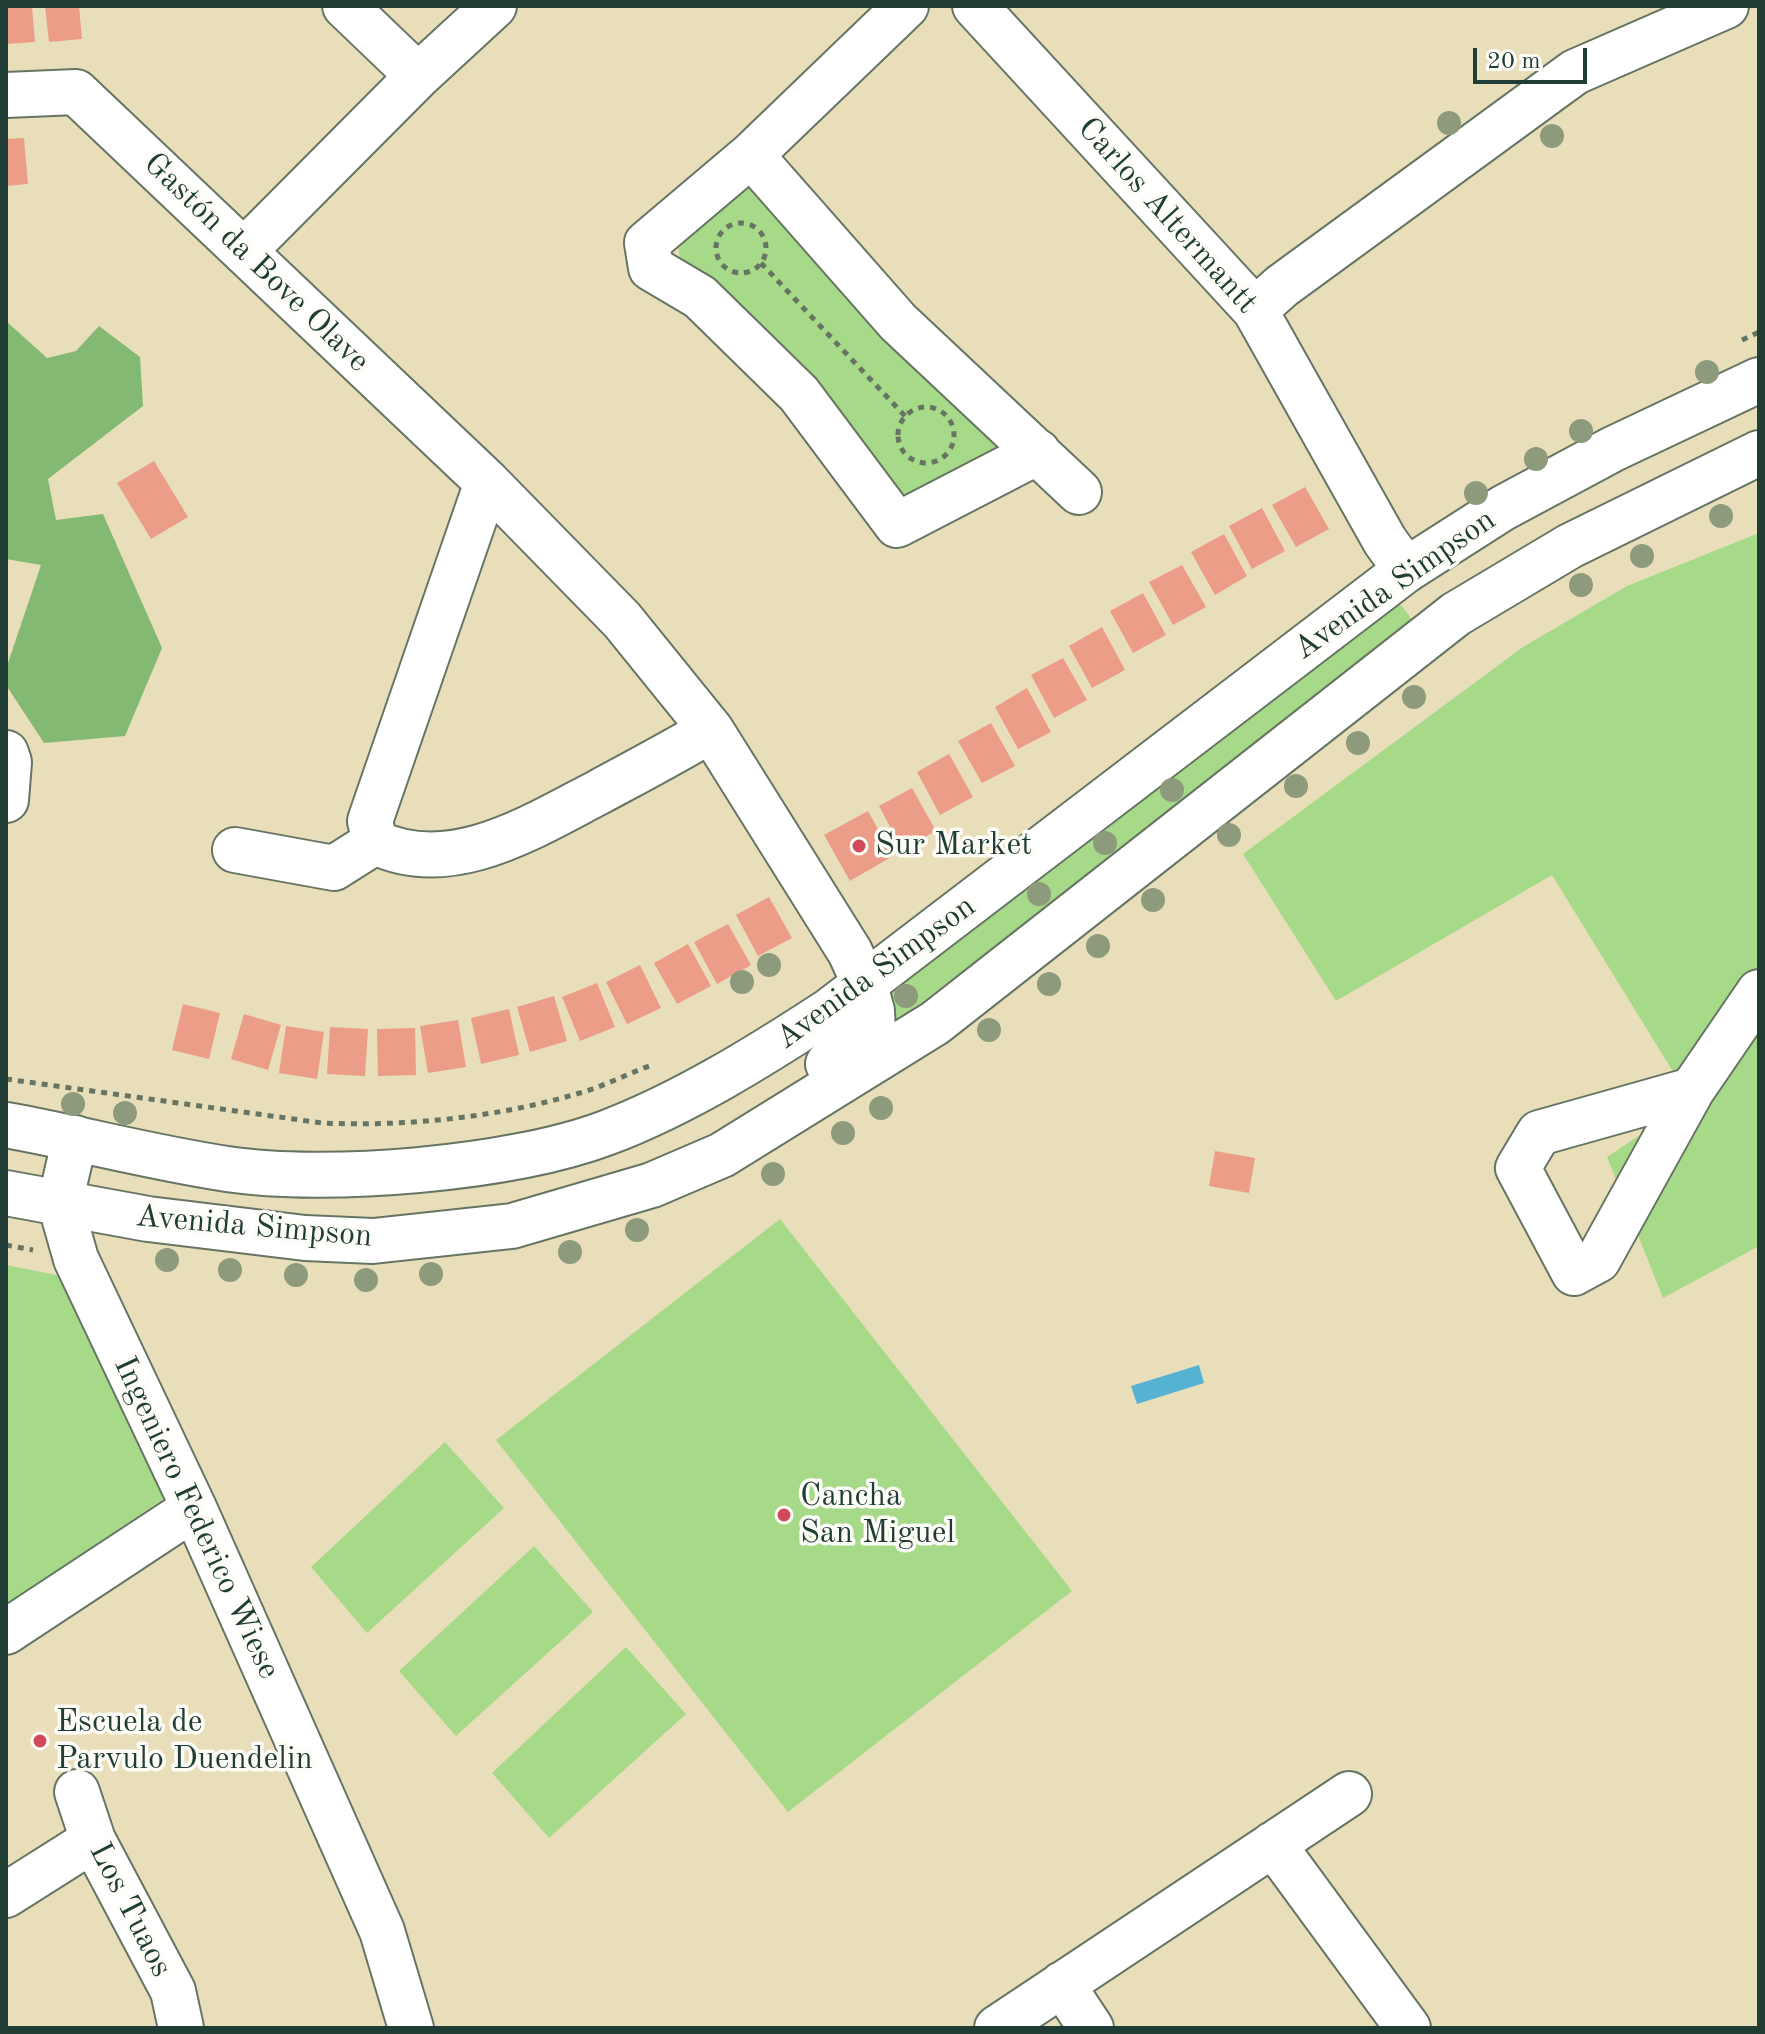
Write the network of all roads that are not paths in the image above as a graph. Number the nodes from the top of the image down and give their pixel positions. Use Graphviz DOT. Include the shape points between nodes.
graph roads {
  1 [pos="345,6"];
  2 [pos="494,6"];
  3 [pos="906,6"];
  4 [pos="975,6"];
  5 [pos="1726,6"];
  6 [pos="418,76"];
  7 [pos="6,95"];
  8 [pos="751,155"];
  9 [pos="244,251"];
  10 [pos="1255,310"];
  11 [pos="1759,380"];
  12 [pos="1038,452"];
  13 [pos="1759,453"];
  14 [pos="487,482"];
  15 [pos="1079,492"];
  16 [pos="1406,570"];
  17 [pos="1456,614"];
  18 [pos="711,730"];
  19 [pos="6,753"];
  20 [pos="6,800"];
  21 [pos="375,842"];
  22 [pos="235,850"];
  23 [pos="865,985"];
  24 [pos="1759,992"];
  25 [pos="1692,1090"];
  26 [pos="6,1125"];
  27 [pos="75,1138"];
  28 [pos="652,1185"];
  29 [pos="6,1193"];
  30 [pos="60,1203"];
  31 [pos="194,1508"];
  32 [pos="6,1632"];
  33 [pos="77,1792"];
  34 [pos="1349,1794"];
  35 [pos="93,1840"];
  36 [pos="1273,1844"];
  37 [pos="6,1895"];
  38 [pos="1062,1984"];
  39 [pos="181,2028"];
  40 [pos="411,2028"];
  41 [pos="997,2028"];
  42 [pos="1091,2028"];
  43 [pos="1408,2028"];
  1 -- 6 [label="street"];
  2 -- 6 [label="street"];
  3 -- 8 [label="street"];
  4 -- 10 [label="street, Carlos Altermantt"];
  5 -- 10 [label="street" via="1575,72"];
  6 -- 9 [label="street"];
  7 -- 9 [label="street, Gastón da Bove Olave" via="76,92"];
  8 -- 12 [label="street" via="898,322"];
  8 -- 12 [label="street" via="647,243 651,268 700,297 799,394 897,525"];
  9 -- 14 [label="street, Gastón da Bove Olave"];
  10 -- 16 [label="street, Carlos Altermantt"];
  11 -- 16 [label="street, Avenida Simpson" via="1503,508"];
  12 -- 15 [label="street"];
  13 -- 17 [label="street, Avenida Simpson" via="1570,546"];
  14 -- 18 [label="street, Gastón da Bove Olave" via="622,620"];
  14 -- 21 [label="street" via="370,821"];
  16 -- 17 [label="street, Carlos Altermantt" via="1431,610 1443,618"];
  16 -- 23 [label="street, Avenida Simpson"];
  17 -- 28 [label="street, Avenida Simpson" via="935,1023 722,1155"];
  18 -- 21 [label="street" via="512,837 455,853 421,854"];
  18 -- 23 [label="street, Gastón da Bove Olave" via="850,952"];
  19 -- 20 [label="street"];
  21 -- 22 [label="street" via="334,868"];
  23 -- 27 [label="street, Avenida Simpson" via="745,1066 605,1133 532,1152 397,1171 305,1174 228,1170"];
  23 -- 28 [label="street, Gastón da Bove Olave" via="873,1032 854,1049 705,1137"];
  24 -- 25 [label="street"];
  26 -- 27 [label="street, Avenida Simpson"];
  27 -- 30 [label="street, Ingeniero Federico Wiese"];
  28 -- 30 [label="street, Avenida Simpson" via="512,1226 373,1241 292,1237"];
  29 -- 30 [label="street, Avenida Simpson"];
  30 -- 31 [label="street, Ingeniero Federico Wiese" via="76,1259"];
  31 -- 32 [label="street"];
  31 -- 40 [label="street, Ingeniero Federico Wiese" via="382,1931"];
  33 -- 35 [label="street, Los Tuaos"];
  34 -- 36 [label="street"];
  35 -- 37 [label="street"];
  35 -- 39 [label="street, Los Tuaos" via="173,1991"];
  36 -- 38 [label="street"];
  36 -- 43 [label="street"];
  38 -- 41 [label="street"];
  38 -- 42 [label="street"];
}
